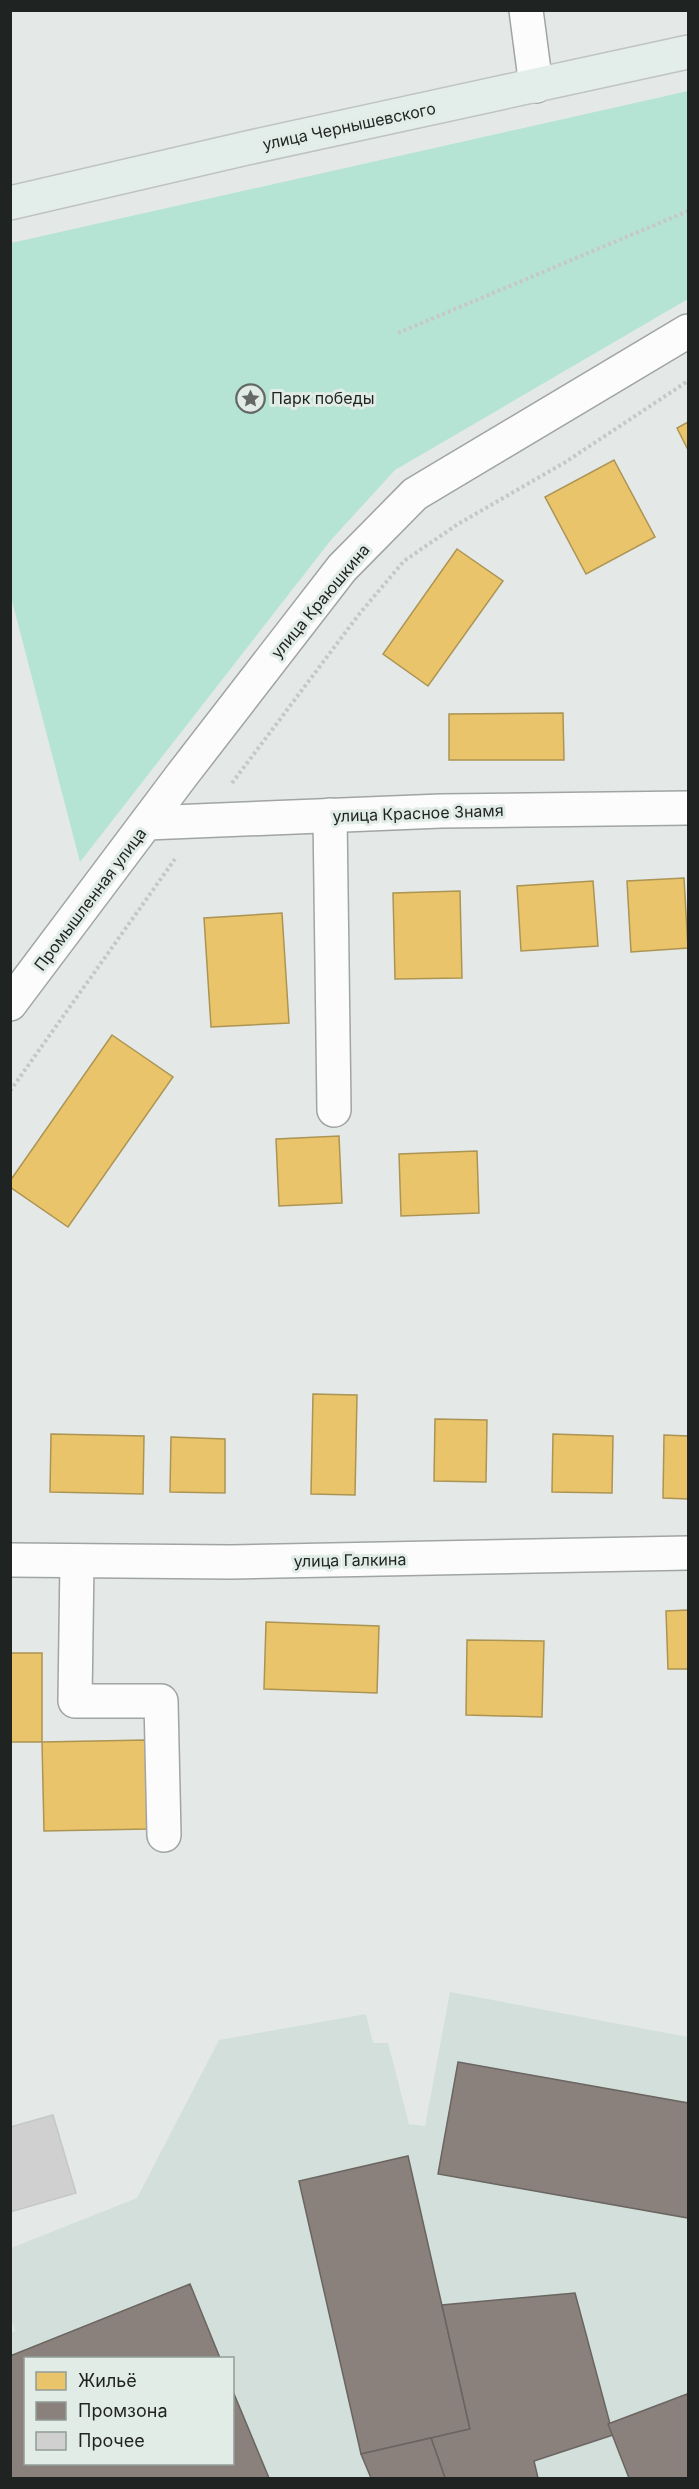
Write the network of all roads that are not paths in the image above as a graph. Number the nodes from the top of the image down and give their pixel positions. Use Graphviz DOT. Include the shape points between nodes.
graph roads {
  1 [pos="526,10"];
  2 [pos="688,52"];
  3 [pos="536,86"];
  4 [pos="10,203"];
  5 [pos="688,331"];
  6 [pos="688,808"];
  7 [pos="330,815"];
  8 [pos="147,823"];
  9 [pos="10,1004"];
  10 [pos="334,1110"];
  11 [pos="688,1553"];
  12 [pos="10,1560"];
  13 [pos="77,1560"];
  14 [pos="164,1835"];
  1 -- 3 [label="street"];
  2 -- 3 [label="main road, улица Чернышевского"];
  3 -- 4 [label="main road, улица Чернышевского"];
  5 -- 8 [label="street, улица Краюшкина" via="415,494 342,568"];
  6 -- 7 [label="street, улица Красное Знамя"];
  7 -- 8 [label="street, улица Красное Знамя"];
  7 -- 10 [label="street"];
  8 -- 9 [label="street, Промышленная улица"];
  11 -- 13 [label="street, улица Галкина" via="231,1562"];
  12 -- 13 [label="street, улица Галкина"];
  13 -- 14 [label="street" via="75,1701 161,1701"];
}
